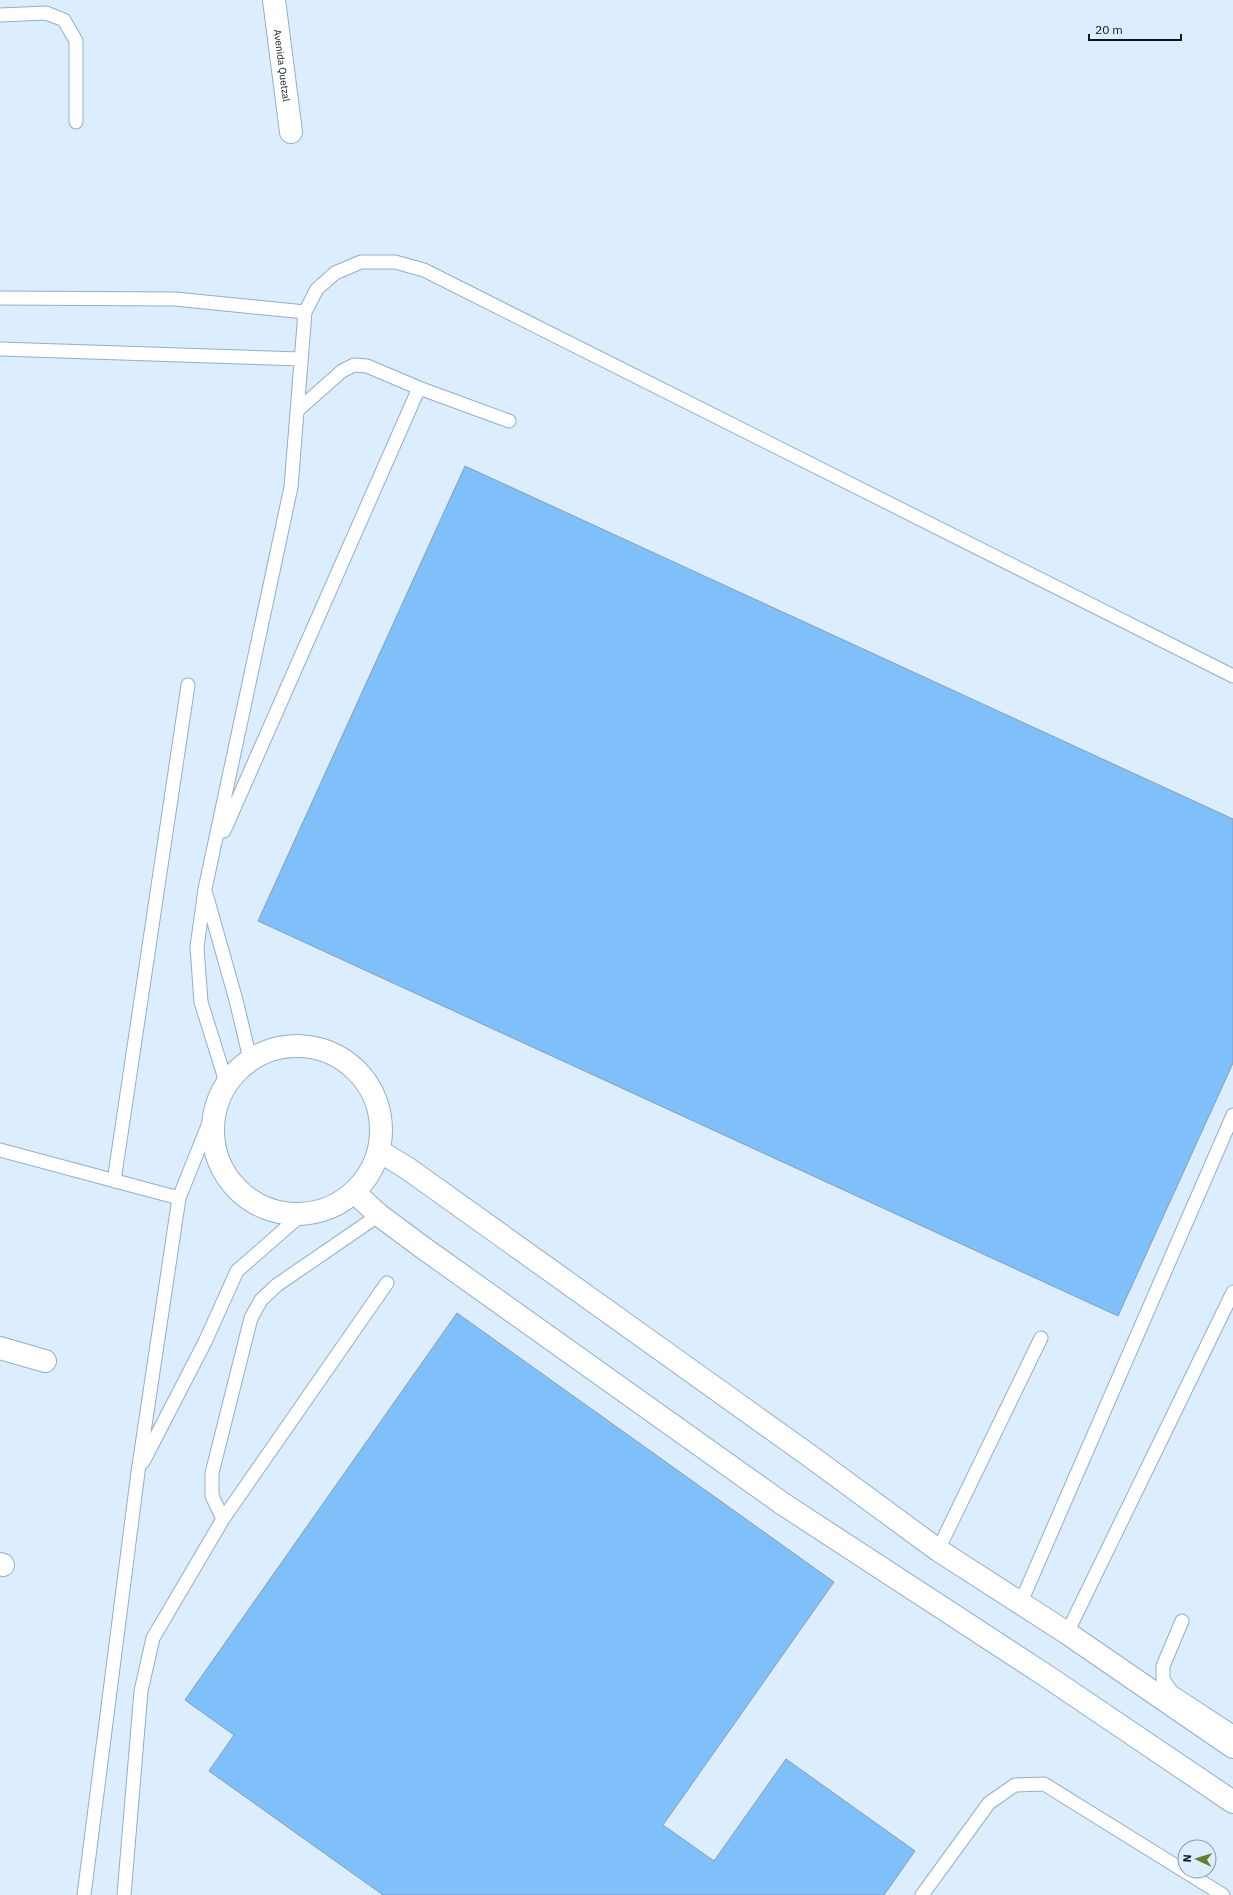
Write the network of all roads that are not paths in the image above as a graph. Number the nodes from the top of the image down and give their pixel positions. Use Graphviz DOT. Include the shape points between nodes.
graph roads {
  1 [pos="274,0"];
  2 [pos="0,15"];
  3 [pos="76,122"];
  4 [pos="291,132"];
  5 [pos="0,298"];
  6 [pos="305,312"];
  7 [pos="0,349"];
  8 [pos="302,359"];
  9 [pos="419,388"];
  10 [pos="298,410"];
  11 [pos="509,421"];
  12 [pos="1233,676"];
  13 [pos="188,685"];
  14 [pos="212,856"];
  15 [pos="205,890"];
  16 [pos="250,1059"];
  17 [pos="226,1082"];
  18 [pos="213,1113"];
  19 [pos="1233,1115"];
  20 [pos="0,1150"];
  21 [pos="379,1150"];
  22 [pos="114,1181"];
  23 [pos="354,1192"];
  24 [pos="179,1198"];
  25 [pos="302,1215"];
  26 [pos="379,1215"];
  27 [pos="387,1283"];
  28 [pos="1233,1292"];
  29 [pos="1042,1338"];
  30 [pos="0,1348"];
  31 [pos="44,1360"];
  32 [pos="138,1472"];
  33 [pos="223,1519"];
  34 [pos="938,1550"];
  35 [pos="1021,1602"];
  36 [pos="1182,1621"];
  37 [pos="1067,1633"];
  38 [pos="1233,1732"];
  39 [pos="1233,1747"];
  40 [pos="1233,1802"];
  41 [pos="84,1895"];
  42 [pos="124,1895"];
  43 [pos="922,1895"];
  44 [pos="1223,1895"];
  1 -- 4 [label="street, Avenida Quetzal"];
  2 -- 3 [label="lane" via="46,13 64,20 76,41"];
  5 -- 6 [label="lane" via="175,299"];
  6 -- 8 [label="lane"];
  6 -- 12 [label="lane" via="317,289 335,273 362,262 395,262 424,270"];
  7 -- 8 [label="lane"];
  8 -- 10 [label="lane"];
  9 -- 10 [label="lane" via="367,366 354,365 342,371"];
  9 -- 11 [label="lane"];
  9 -- 14 [label="lane"];
  10 -- 14 [label="lane" via="291,488"];
  13 -- 22 [label="lane"];
  14 -- 15 [label="lane"];
  15 -- 16 [label="lane"];
  15 -- 17 [label="lane" via="197,947 201,1002"];
  16 -- 17 [label="street"];
  16 -- 21 [label="street" via="281,1046 315,1047 346,1060 371,1091 380,1117"];
  17 -- 18 [label="street"];
  18 -- 24 [label="lane"];
  18 -- 25 [label="street" via="215,1152 233,1186 264,1208"];
  19 -- 35 [label="lane"];
  20 -- 22 [label="lane"];
  21 -- 23 [label="street" via="369,1173"];
  21 -- 34 [label="street" via="414,1172 804,1451"];
  22 -- 24 [label="lane"];
  23 -- 25 [label="street" via="329,1208"];
  23 -- 26 [label="street"];
  24 -- 32 [label="lane"];
  25 -- 32 [label="lane" via="237,1271 205,1342"];
  26 -- 33 [label="lane" via="277,1285 261,1300 251,1318 212,1473 212,1496"];
  26 -- 40 [label="street" via="783,1504 1048,1677"];
  27 -- 33 [label="lane"];
  28 -- 37 [label="lane"];
  29 -- 34 [label="lane"];
  30 -- 31 [label="street"];
  32 -- 41 [label="lane"];
  33 -- 42 [label="lane" via="153,1638 141,1691"];
  34 -- 35 [label="street"];
  35 -- 37 [label="street"];
  36 -- 38 [label="lane" via="1163,1666 1164,1680 1172,1692"];
  37 -- 39 [label="street"];
  43 -- 44 [label="lane" via="989,1803 1015,1785 1044,1784"];
}
